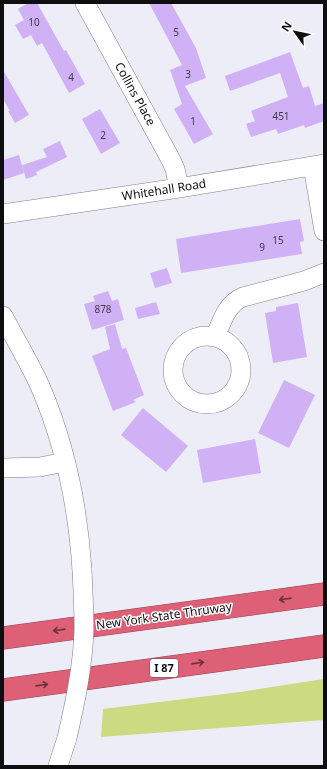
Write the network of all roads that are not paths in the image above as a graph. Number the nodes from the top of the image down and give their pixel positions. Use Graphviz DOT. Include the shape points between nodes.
graph roads {
  1 [pos="85,3"];
  2 [pos="319,165"];
  3 [pos="179,188"];
  4 [pos="3,214"];
  5 [pos="324,230"];
  6 [pos="324,273"];
  7 [pos="3,316"];
  8 [pos="215,337"];
  9 [pos="65,462"];
  10 [pos="3,468"];
  11 [pos="324,594"];
  12 [pos="3,638"];
  13 [pos="324,646"];
  14 [pos="3,690"];
  15 [pos="58,766"];
  1 -- 3 [label="street, Collins Place" via="171,160"];
  2 -- 3 [label="street, Whitehall Road"];
  2 -- 5 [label="street"];
  3 -- 4 [label="street, Whitehall Road"];
  6 -- 8 [label="street" via="237,300 228,309"];
  7 -- 9 [label="street" via="40,386 55,425"];
  9 -- 10 [label="street" via="40,467"];
  9 -- 15 [label="street, bridge" via="79,537 84,630 78,685 67,738"];
  11 -- 12 [label="highway, New York State Thruway, one-way"];
  14 -- 13 [label="highway, I 87, one-way"];
}
